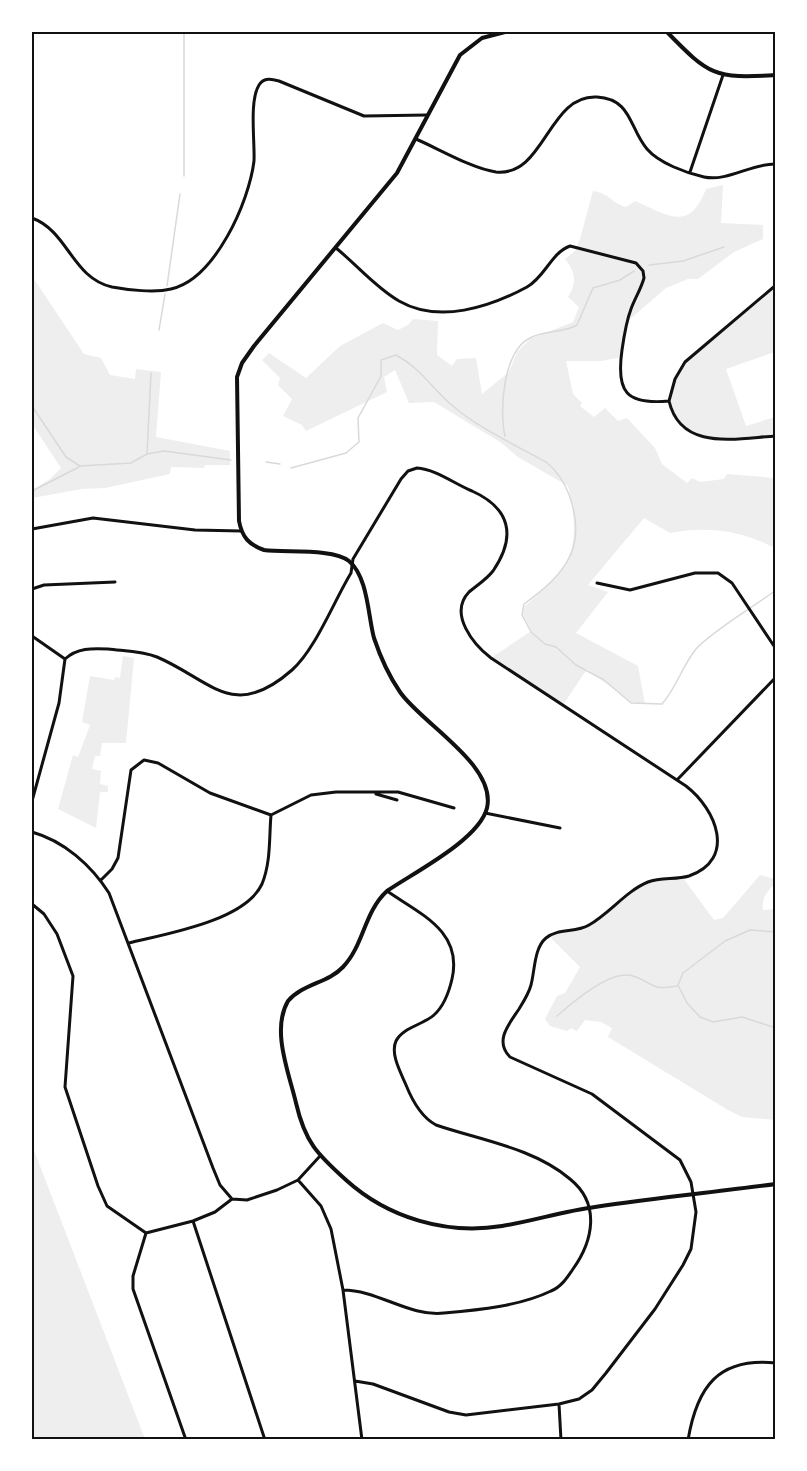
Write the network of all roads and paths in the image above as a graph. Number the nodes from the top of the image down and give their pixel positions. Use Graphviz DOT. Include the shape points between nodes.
graph roads {
  1 [pos="505,32"];
  2 [pos="667,32"];
  3 [pos="723,75"];
  4 [pos="776,75"];
  5 [pos="427,115"];
  6 [pos="416,139"];
  7 [pos="776,164"];
  8 [pos="690,172"];
  9 [pos="32,219"];
  10 [pos="336,248"];
  11 [pos="776,285"];
  12 [pos="669,401"];
  13 [pos="776,436"];
  14 [pos="32,529"];
  15 [pos="241,531"];
  16 [pos="353,566"];
  17 [pos="115,582"];
  18 [pos="597,583"];
  19 [pos="32,589"];
  20 [pos="32,636"];
  21 [pos="776,649"];
  22 [pos="65,659"];
  23 [pos="776,677"];
  24 [pos="676,780"];
  25 [pos="371,793"];
  26 [pos="397,800"];
  27 [pos="32,801"];
  28 [pos="454,808"];
  29 [pos="485,813"];
  30 [pos="271,815"];
  31 [pos="560,828"];
  32 [pos="32,832"];
  33 [pos="101,880"];
  34 [pos="387,891"];
  35 [pos="32,903"];
  36 [pos="129,943"];
  37 [pos="320,1156"];
  38 [pos="298,1180"];
  39 [pos="776,1184"];
  40 [pos="694,1195"];
  41 [pos="232,1199"];
  42 [pos="588,1208"];
  43 [pos="193,1221"];
  44 [pos="146,1233"];
  45 [pos="343,1290"];
  46 [pos="776,1363"];
  47 [pos="355,1381"];
  48 [pos="559,1404"];
  49 [pos="186,1440"];
  50 [pos="265,1440"];
  51 [pos="362,1440"];
  52 [pos="561,1440"];
  53 [pos="688,1440"];
  1 -- 5 [label="street" via="482,38 466,49"];
  2 -- 3 [label="street" via="694,60"];
  3 -- 4 [label="street"];
  3 -- 8 [label="street"];
  5 -- 6 [label="street"];
  5 -- 9 [label="street" via="364,116 279,81 263,81 255,100 254,163 239,211 205,268 171,289 116,288 94,282 53,230"];
  6 -- 8 [label="street" via="489,170 510,171 530,157 571,106 584,98 599,97 623,106 652,153"];
  6 -- 10 [label="street" via="397,173"];
  7 -- 8 [label="street" via="714,177"];
  10 -- 12 [label="street" via="397,300 434,311 470,310 527,287 560,251 570,246 636,263 644,279 626,326 622,386 634,399"];
  10 -- 15 [label="street" via="239,370 236,396"];
  11 -- 12 [label="street" via="685,362"];
  12 -- 13 [label="street" via="689,432 704,439"];
  14 -- 15 [label="street" via="93,518 195,530"];
  15 -- 16 [label="street" via="248,542 264,550 337,556"];
  16 -- 22 [label="street" via="299,663 258,692 239,695 216,691 146,654 92,648"];
  16 -- 24 [label="street" via="358,550 408,471 423,469 487,498 504,517 507,537 492,572 469,592 463,603 463,620 470,637 491,658"];
  16 -- 29 [label="street" via="377,645 394,682 478,774 487,796"];
  17 -- 19 [label="street"];
  18 -- 21 [label="street" via="635,590 711,572 732,583"];
  20 -- 22 [label="street"];
  22 -- 27 [label="street" via="59,703"];
  23 -- 24 [label="street"];
  24 -- 40 [label="street" via="694,792 713,818 718,844 712,859 688,876 647,883 591,925 544,939 529,990 504,1032 503,1044 510,1057 592,1094 676,1156 689,1174"];
  25 -- 26 [label="street"];
  25 -- 28 [label="street" via="398,792"];
  25 -- 30 [label="street" via="318,794"];
  29 -- 31 [label="street"];
  29 -- 34 [label="street" via="462,840"];
  30 -- 33 [label="street" via="201,789 154,762 140,762 133,766 129,776 118,858"];
  30 -- 36 [label="street" via="265,874 253,897 216,918"];
  32 -- 33 [label="street" via="67,849"];
  33 -- 36 [label="street"];
  34 -- 37 [label="street" via="375,902 344,966 296,993 283,1012 282,1041 299,1115 307,1140"];
  34 -- 42 [label="street" via="440,928 454,954 451,984 440,1008 431,1018 400,1035 395,1045 396,1059 412,1100 436,1125 517,1151 560,1172 578,1187"];
  35 -- 44 [label="street" via="57,934 73,976 65,1087 98,1186 107,1206"];
  36 -- 41 [label="street" via="213,1168"];
  37 -- 38 [label="street"];
  37 -- 42 [label="street" via="375,1203 432,1224 488,1228"];
  38 -- 41 [label="street" via="257,1197"];
  38 -- 45 [label="street" via="326,1215"];
  39 -- 40 [label="street"];
  40 -- 42 [label="street"];
  40 -- 48 [label="street" via="696,1222 691,1249 671,1287 592,1390"];
  41 -- 43 [label="street"];
  42 -- 45 [label="street" via="588,1243 565,1281 548,1293 494,1306 432,1314"];
  43 -- 44 [label="street"];
  43 -- 50 [label="street"];
  44 -- 49 [label="street" via="133,1275 133,1289"];
  45 -- 47 [label="street"];
  46 -- 53 [label="street" via="747,1362 716,1376 694,1411"];
  47 -- 48 [label="street" via="466,1415"];
  47 -- 51 [label="street"];
  48 -- 52 [label="street"];
}
